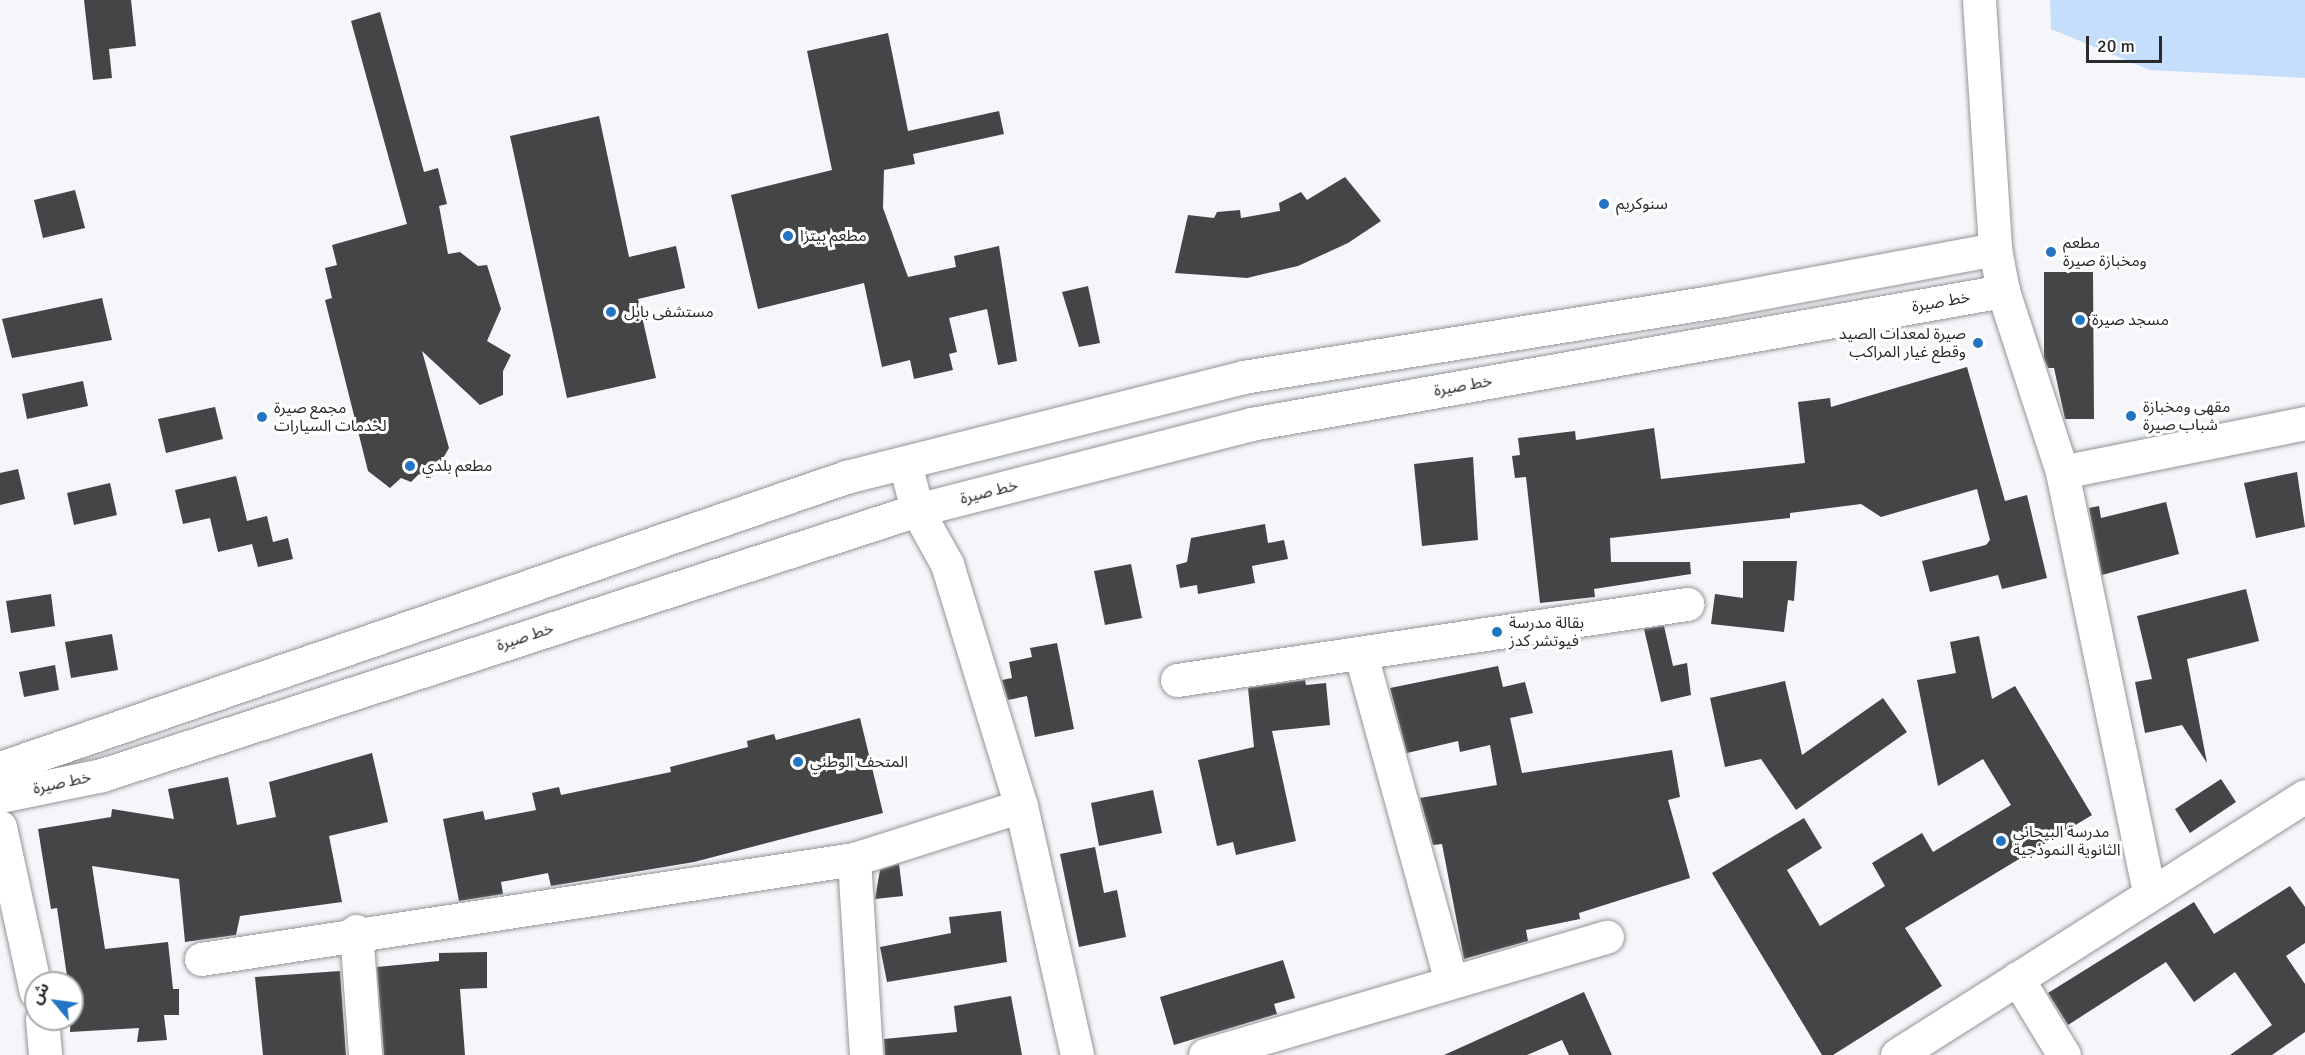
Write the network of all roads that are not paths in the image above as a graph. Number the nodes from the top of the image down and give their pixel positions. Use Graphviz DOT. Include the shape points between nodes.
graph roads {
  1 [pos="1979,0"];
  2 [pos="1995,249"];
  3 [pos="2003,291"];
  4 [pos="2305,423"];
  5 [pos="904,463"];
  6 [pos="2062,472"];
  7 [pos="917,510"];
  8 [pos="1687,604"];
  9 [pos="1361,655"];
  10 [pos="1177,680"];
  11 [pos="0,768"];
  12 [pos="0,796"];
  13 [pos="2305,796"];
  14 [pos="1021,806"];
  15 [pos="0,827"];
  16 [pos="854,859"];
  17 [pos="2149,892"];
  18 [pos="356,931"];
  19 [pos="1607,937"];
  20 [pos="201,958"];
  21 [pos="31,971"];
  22 [pos="2017,978"];
  23 [pos="1451,981"];
  24 [pos="43,1031"];
  25 [pos="45,1055"];
  26 [pos="365,1055"];
  27 [pos="866,1055"];
  28 [pos="1077,1055"];
  29 [pos="1205,1055"];
  30 [pos="1897,1055"];
  31 [pos="2064,1055"];
  1 -- 2 [label="street"];
  2 -- 3 [label="street"];
  2 -- 5 [label="street, خط صيرة" via="1723,300 1243,377"];
  3 -- 6 [label="street"];
  3 -- 7 [label="street, خط صيرة" via="1251,424"];
  4 -- 6 [label="street"];
  5 -- 7 [label="street"];
  5 -- 11 [label="street, خط صيرة" via="846,477"];
  6 -- 17 [label="street"];
  7 -- 12 [label="street, خط صيرة" via="102,775"];
  7 -- 14 [label="street" via="947,564"];
  8 -- 9 [label="street"];
  9 -- 10 [label="street"];
  9 -- 23 [label="street"];
  13 -- 17 [label="street"];
  14 -- 16 [label="street"];
  14 -- 28 [label="street"];
  15 -- 21 [label="street"];
  16 -- 18 [label="street"];
  16 -- 27 [label="street"];
  17 -- 22 [label="street"];
  18 -- 20 [label="street"];
  18 -- 26 [label="street"];
  19 -- 23 [label="street"];
  22 -- 30 [label="street"];
  22 -- 31 [label="street"];
  23 -- 29 [label="street"];
  24 -- 25 [label="street"];
}
